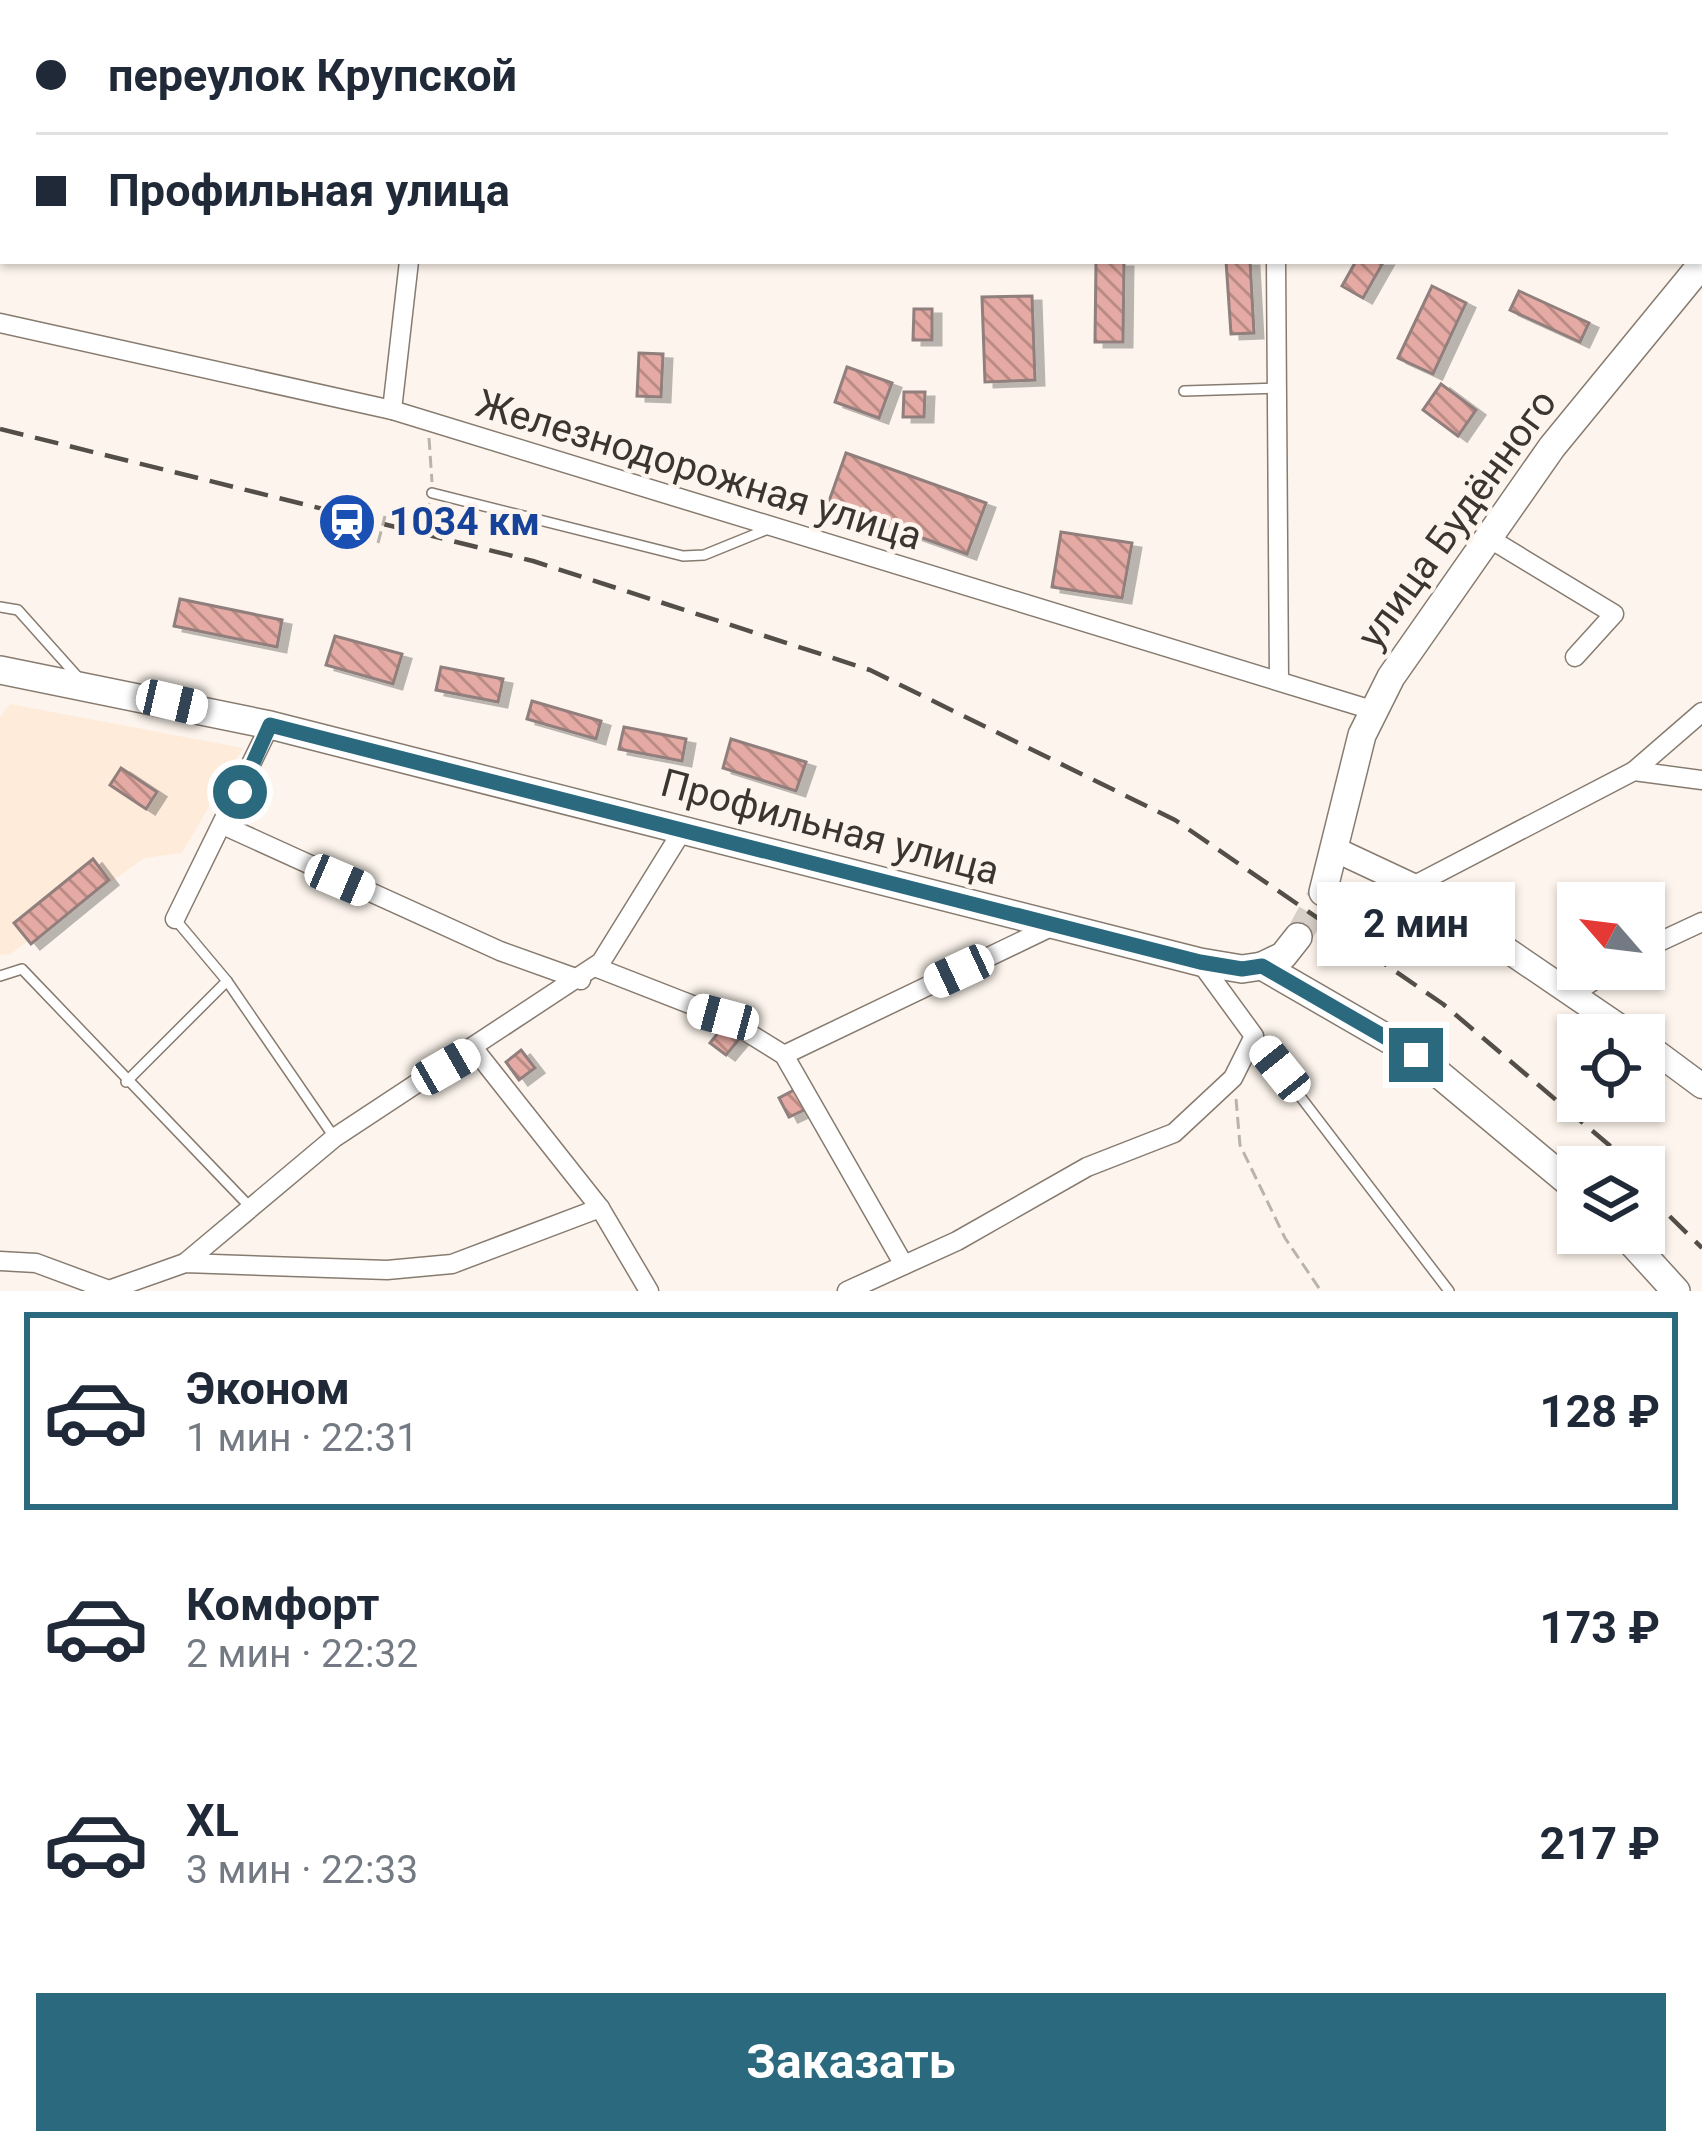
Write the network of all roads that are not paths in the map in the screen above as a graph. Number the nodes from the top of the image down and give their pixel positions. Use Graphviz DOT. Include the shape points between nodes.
graph roads {
  1 [pos="409,264"];
  2 [pos="1276,264"];
  3 [pos="1702,264"];
  4 [pos="0,322"];
  5 [pos="1277,388"];
  6 [pos="1184,391"];
  7 [pos="392,410"];
  8 [pos="433,493"];
  9 [pos="781,524"];
  10 [pos="1487,537"];
  11 [pos="0,607"];
  12 [pos="1575,657"];
  13 [pos="0,670"];
  14 [pos="1279,681"];
  15 [pos="84,685"];
  16 [pos="1372,710"];
  17 [pos="1702,712"];
  18 [pos="270,725"];
  19 [pos="1634,772"];
  20 [pos="1702,780"];
  21 [pos="225,826"];
  22 [pos="684,829"];
  23 [pos="1334,849"];
  24 [pos="1413,886"];
  25 [pos="1322,892"];
  26 [pos="175,919"];
  27 [pos="1702,922"];
  28 [pos="1053,926"];
  29 [pos="1298,937"];
  30 [pos="1665,939"];
  31 [pos="1200,962"];
  32 [pos="1262,966"];
  33 [pos="588,974"];
  34 [pos="0,976"];
  35 [pos="227,981"];
  36 [pos="1580,990"];
  37 [pos="1575,993"];
  38 [pos="1604,1014"];
  39 [pos="1254,1036"];
  40 [pos="475,1050"];
  41 [pos="784,1055"];
  42 [pos="1665,1059"];
  43 [pos="126,1082"];
  44 [pos="1702,1086"];
  45 [pos="334,1138"];
  46 [pos="1557,1172"];
  47 [pos="251,1208"];
  48 [pos="600,1208"];
  49 [pos="1642,1254"];
  50 [pos="0,1261"];
  51 [pos="184,1263"];
  52 [pos="904,1265"];
  53 [pos="109,1290"];
  54 [pos="650,1291"];
  55 [pos="847,1291"];
  56 [pos="1449,1291"];
  57 [pos="1676,1291"];
  1 -- 7 [label="street"];
  2 -- 5 [label="street"];
  3 -- 10 [label="main road, улица Будённого"];
  4 -- 7 [label="street, Железнодорожная улица"];
  5 -- 6 [label="lane"];
  5 -- 14 [label="street"];
  7 -- 9 [label="street, Железнодорожная улица"];
  8 -- 9 [label="lane" via="682,556"];
  9 -- 14 [label="street, Железнодорожная улица"];
  10 -- 12 [label="street" via="1614,614"];
  10 -- 16 [label="main road, улица Будённого"];
  11 -- 15 [label="lane" via="18,610"];
  13 -- 15 [label="main road, Профильная улица"];
  14 -- 16 [label="street, Железнодорожная улица"];
  15 -- 18 [label="main road, Профильная улица"];
  16 -- 23 [label="main road, улица Будённого"];
  17 -- 19 [label="street"];
  18 -- 21 [label="street"];
  18 -- 22 [label="main road, Профильная улица"];
  19 -- 20 [label="street"];
  19 -- 24 [label="street"];
  21 -- 26 [label="street"];
  21 -- 33 [label="street" via="500,951"];
  22 -- 28 [label="main road, Профильная улица"];
  22 -- 33 [label="street"];
  23 -- 24 [label="street"];
  23 -- 25 [label="main road, улица Будённого"];
  24 -- 37 [label="street"];
  26 -- 35 [label="lane"];
  27 -- 30 [label="street"];
  28 -- 31 [label="main road, Профильная улица"];
  28 -- 41 [label="street"];
  29 -- 32 [label="main road"];
  31 -- 32 [label="main road, Профильная улица"];
  31 -- 39 [label="street"];
  32 -- 46 [label="main road, Профильная улица" via="1416,1055"];
  33 -- 40 [label="street"];
  33 -- 41 [label="street" via="723,1017"];
  34 -- 43 [label="lane" via="22,969"];
  35 -- 43 [label="lane"];
  35 -- 45 [label="lane"];
  36 -- 37 [label="street"];
  37 -- 38 [label="street"];
  39 -- 52 [label="street" via="1234,1078 1174,1133 1087,1167"];
  39 -- 56 [label="lane"];
  40 -- 45 [label="street"];
  40 -- 48 [label="street"];
  41 -- 52 [label="street"];
  42 -- 44 [label="street"];
  43 -- 47 [label="lane"];
  45 -- 47 [label="street"];
  47 -- 51 [label="street"];
  48 -- 51 [label="street" via="452,1264 387,1270"];
  48 -- 54 [label="street"];
  49 -- 57 [label="main road"];
  50 -- 53 [label="street" via="36,1263"];
  51 -- 53 [label="street"];
  52 -- 55 [label="street"];
}
